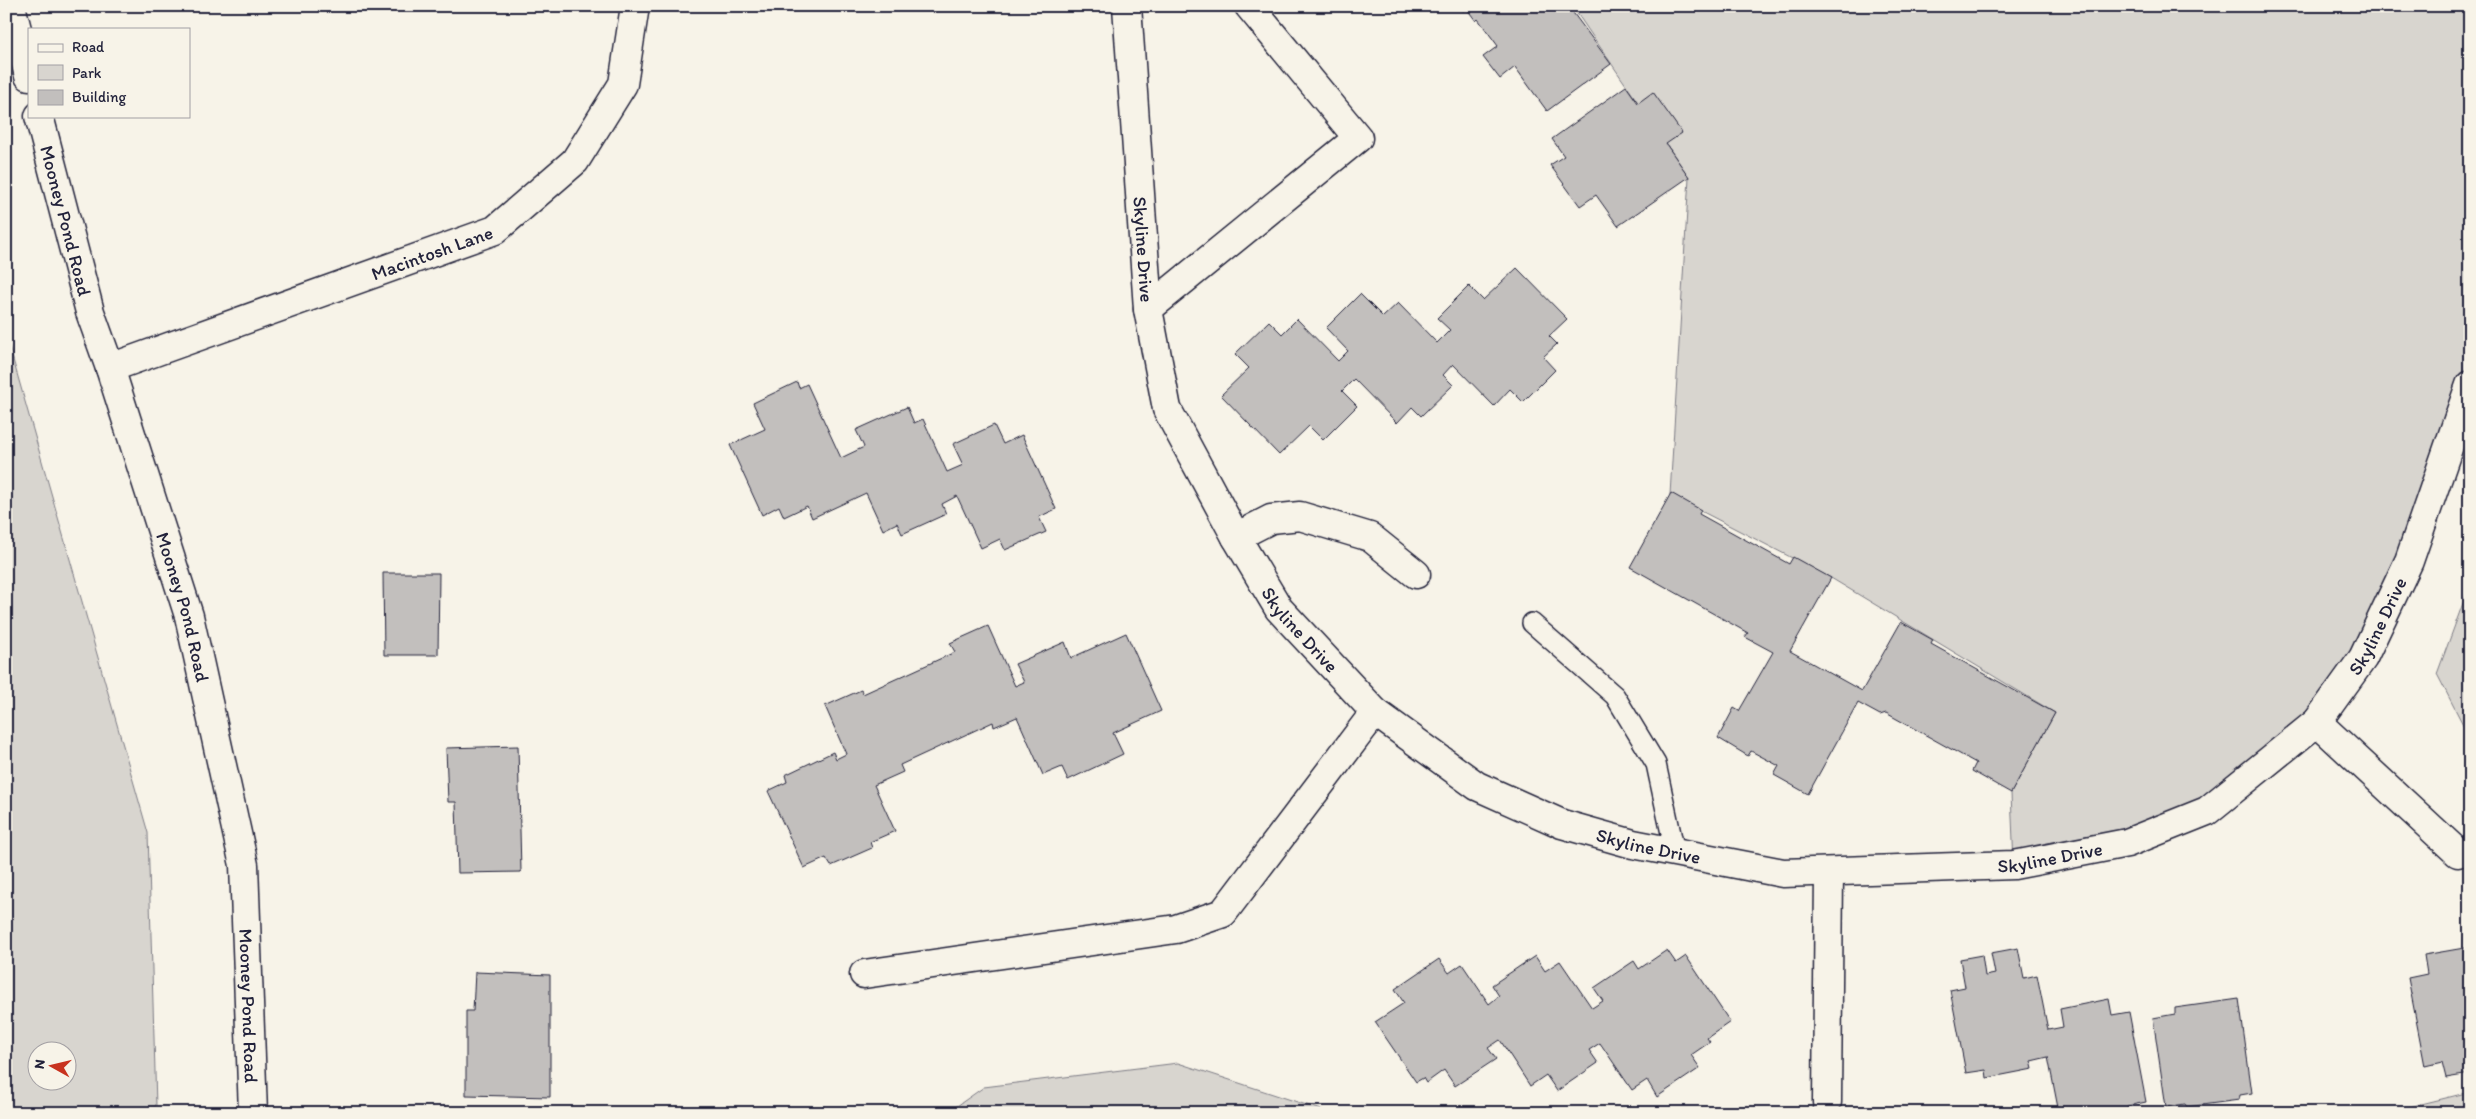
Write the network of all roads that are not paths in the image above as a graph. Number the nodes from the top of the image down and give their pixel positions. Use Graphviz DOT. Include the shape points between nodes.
graph roads {
  1 [pos="11,6"];
  2 [pos="636,6"];
  3 [pos="1127,6"];
  4 [pos="1249,6"];
  5 [pos="28,72"];
  6 [pos="40,118"];
  7 [pos="1148,309"];
  8 [pos="110,368"];
  9 [pos="2470,385"];
  10 [pos="1236,537"];
  11 [pos="1416,574"];
  12 [pos="1532,623"];
  13 [pos="1375,712"];
  14 [pos="2317,722"];
  15 [pos="1675,852"];
  16 [pos="2458,853"];
  17 [pos="1829,872"];
  18 [pos="864,974"];
  19 [pos="1827,1102"];
  20 [pos="252,1113"];
  1 -- 5 [label="street"];
  2 -- 8 [label="street, Macintosh Lane" via="623,84 575,161 495,230"];
  3 -- 7 [label="street, Skyline Drive"];
  4 -- 7 [label="street" via="1358,138"];
  6 -- 8 [label="street, Mooney Pond Road" via="90,312"];
  7 -- 10 [label="street, Skyline Drive" via="1167,409"];
  8 -- 20 [label="street, Mooney Pond Road" via="189,616 244,865"];
  9 -- 14 [label="street, Skyline Drive" via="2409,561 2363,658"];
  10 -- 11 [label="street" via="1271,519 1300,516 1370,536"];
  10 -- 13 [label="street, Skyline Drive" via="1280,609"];
  12 -- 15 [label="lane" via="1615,696 1656,764"];
  13 -- 15 [label="street, Skyline Drive" via="1477,786 1562,824"];
  13 -- 18 [label="street" via="1223,913 1176,929"];
  14 -- 16 [label="street"];
  14 -- 17 [label="street, Skyline Drive" via="2207,811 2126,843 2014,866"];
  15 -- 17 [label="street, Skyline Drive" via="1783,873"];
  17 -- 19 [label="street"];
}
